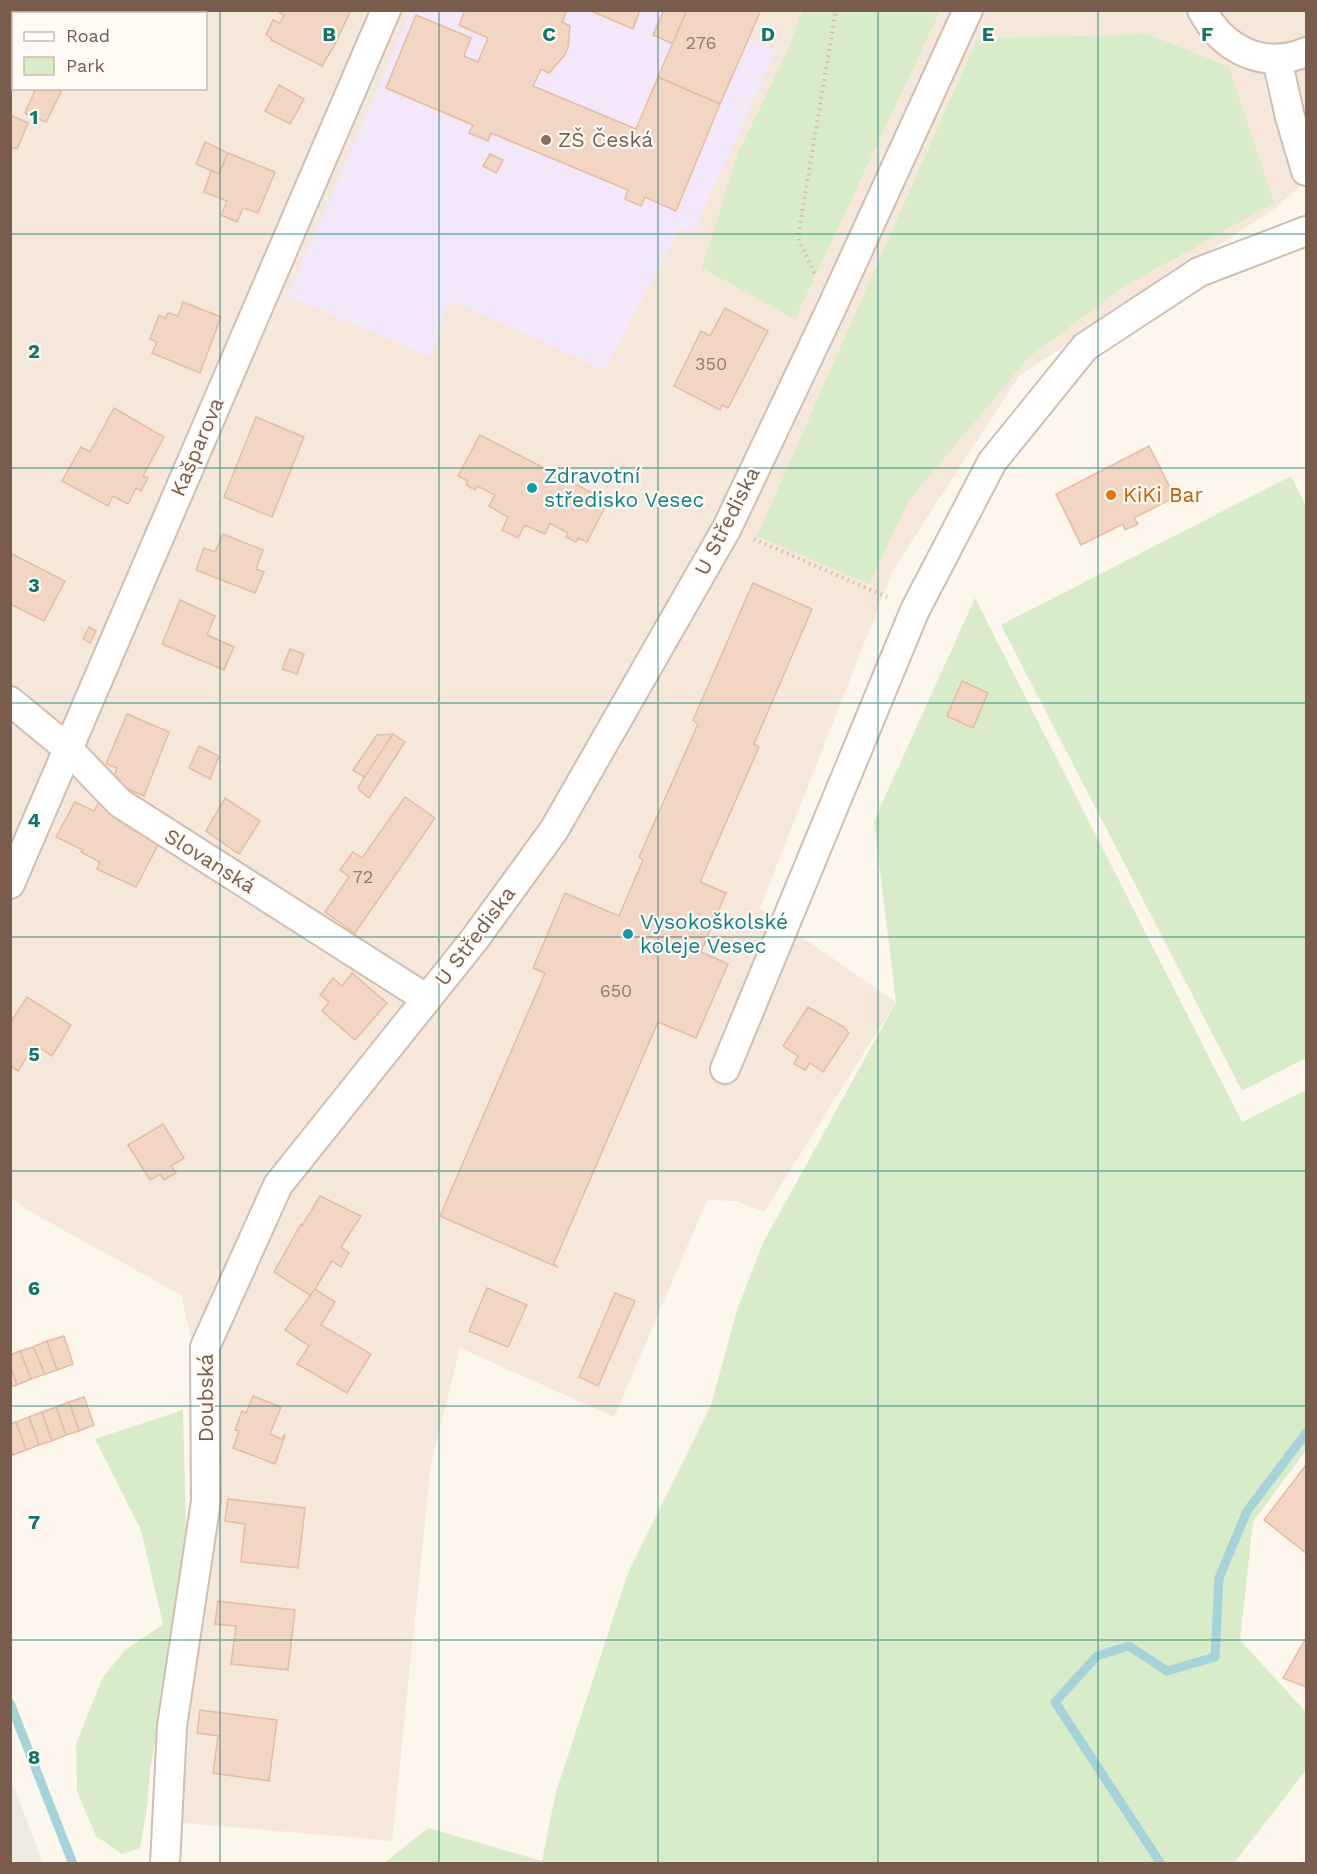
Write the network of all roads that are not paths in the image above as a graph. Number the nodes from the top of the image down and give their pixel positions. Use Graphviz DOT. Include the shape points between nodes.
graph roads {
  1 [pos="386,10"];
  2 [pos="968,10"];
  3 [pos="1202,10"];
  4 [pos="1306,52"];
  5 [pos="1277,59"];
  6 [pos="1306,171"];
  7 [pos="1306,231"];
  8 [pos="10,701"];
  9 [pos="67,748"];
  10 [pos="10,884"];
  11 [pos="428,999"];
  12 [pos="725,1069"];
  13 [pos="165,1863"];
  1 -- 9 [label="street, Kašparova"];
  2 -- 11 [label="street, U Střediska" via="727,528 554,830"];
  3 -- 5 [label="street" via="1227,43 1252,56"];
  4 -- 5 [label="street"];
  5 -- 6 [label="street"];
  7 -- 12 [label="street" via="1198,272 1085,347 992,462 915,610"];
  8 -- 9 [label="street, Slovanská"];
  9 -- 10 [label="street, Kašparova"];
  9 -- 11 [label="street, Slovanská" via="120,803"];
  11 -- 13 [label="street, Doubská" via="278,1185 205,1347 206,1501 172,1726"];
}
